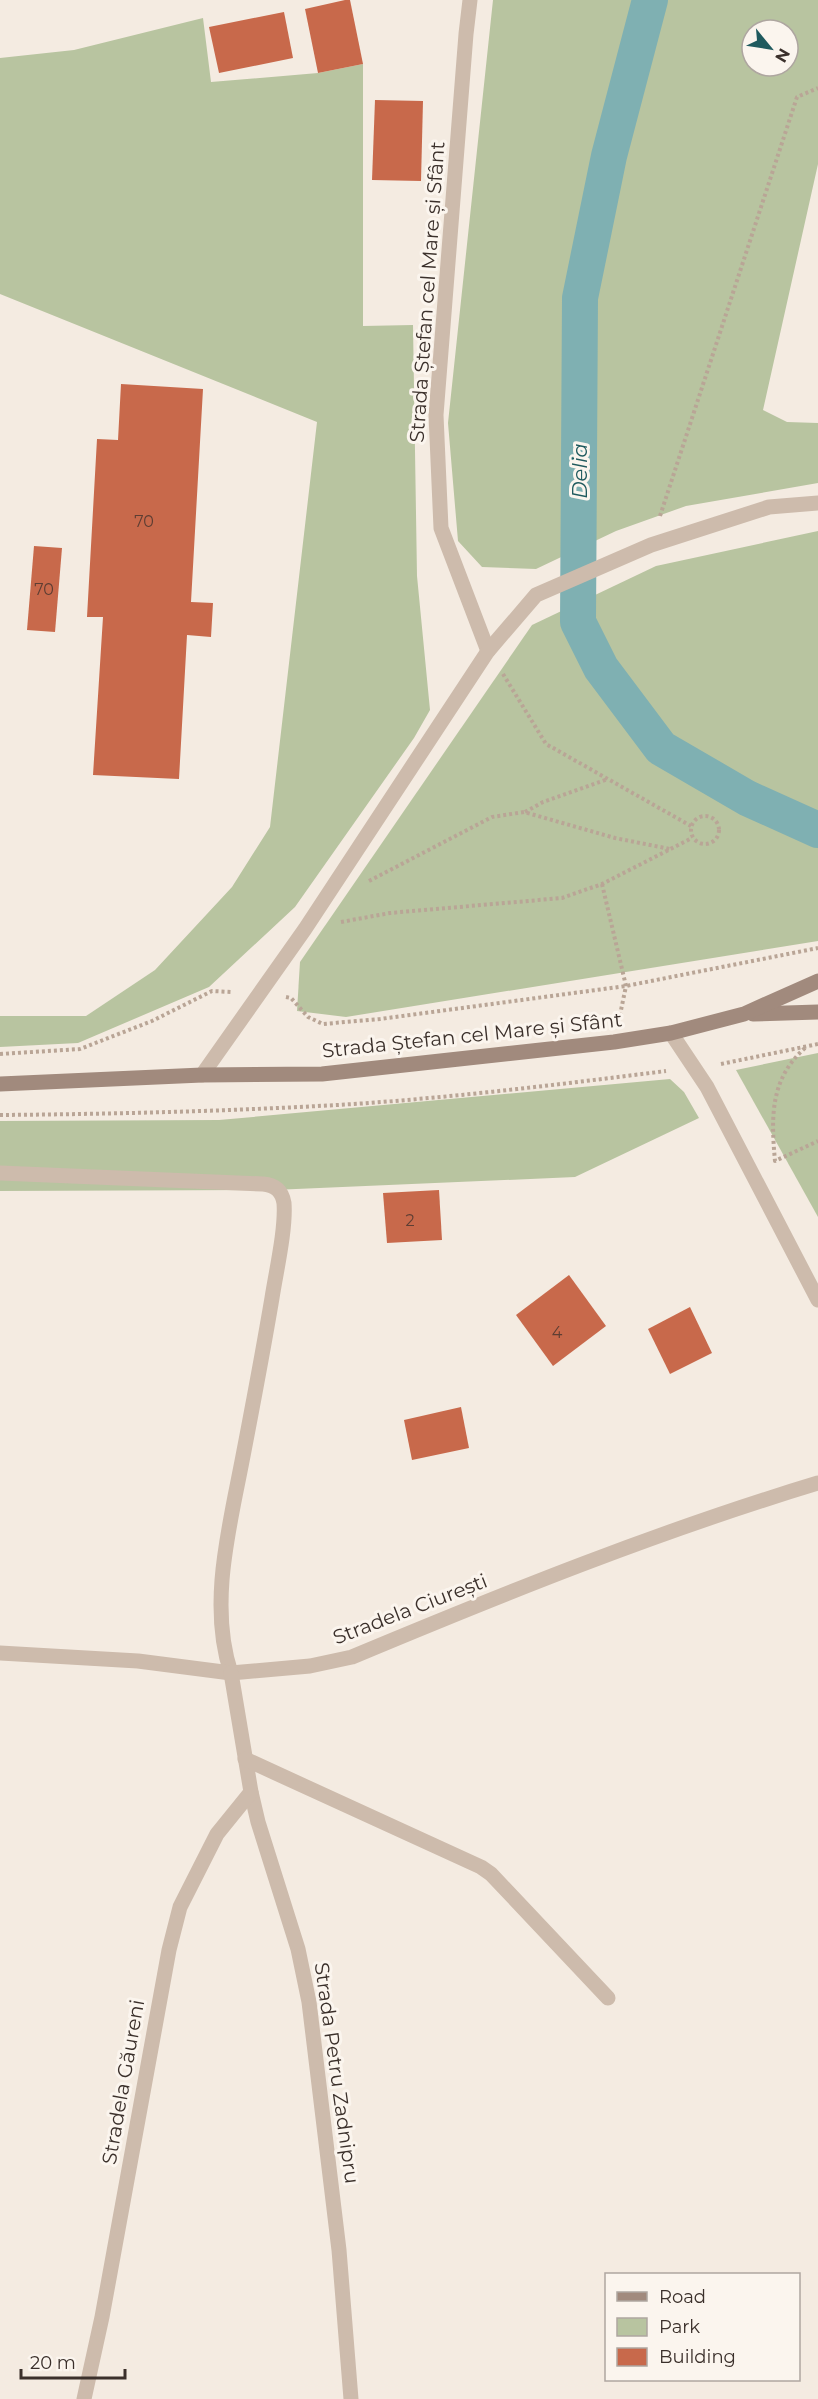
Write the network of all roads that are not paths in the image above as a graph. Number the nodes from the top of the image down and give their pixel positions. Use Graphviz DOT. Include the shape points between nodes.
graph roads {
  1 [pos="470,0"];
  2 [pos="818,503"];
  3 [pos="488,651"];
  4 [pos="818,981"];
  5 [pos="818,1012"];
  6 [pos="744,1014"];
  7 [pos="671,1033"];
  8 [pos="202,1075"];
  9 [pos="0,1084"];
  10 [pos="0,1173"];
  11 [pos="818,1300"];
  12 [pos="818,1483"];
  13 [pos="0,1653"];
  14 [pos="231,1672"];
  15 [pos="244,1759"];
  16 [pos="251,1792"];
  17 [pos="608,1998"];
  18 [pos="84,2399"];
  19 [pos="351,2399"];
  1 -- 3 [label="street, Strada Ștefan cel Mare și Sfânt" via="436,415 441,528"];
  2 -- 3 [label="street" via="769,507 651,545 536,595"];
  3 -- 8 [label="street" via="305,929"];
  4 -- 6 [label="main road, Strada Ștefan cel Mare și Sfânt"];
  5 -- 6 [label="main road, Strada Ștefan cel Mare și Sfânt"];
  6 -- 7 [label="main road, Strada Ștefan cel Mare și Sfânt"];
  7 -- 8 [label="main road, Strada Ștefan cel Mare și Sfânt" via="322,1074"];
  7 -- 11 [label="street" via="707,1087"];
  8 -- 9 [label="main road, Strada Ștefan cel Mare și Sfânt"];
  10 -- 14 [label="street, Strada Petru Zadnipru" via="263,1184 273,1185 281,1193 284,1204 279,1258 222,1585 221,1625"];
  12 -- 14 [label="street, Stradela Ciurești" via="624,1548 352,1657 310,1666"];
  13 -- 14 [label="street, Stradela Ciurești" via="138,1661"];
  14 -- 15 [label="street, Strada Petru Zadnipru"];
  15 -- 16 [label="street, Strada Petru Zadnipru"];
  15 -- 17 [label="street" via="482,1867"];
  16 -- 18 [label="street, Stradela Găureni" via="217,1834 180,1906 168,1950"];
  16 -- 19 [label="street, Strada Petru Zadnipru" via="298,1949 309,2002 339,2250"];
}
